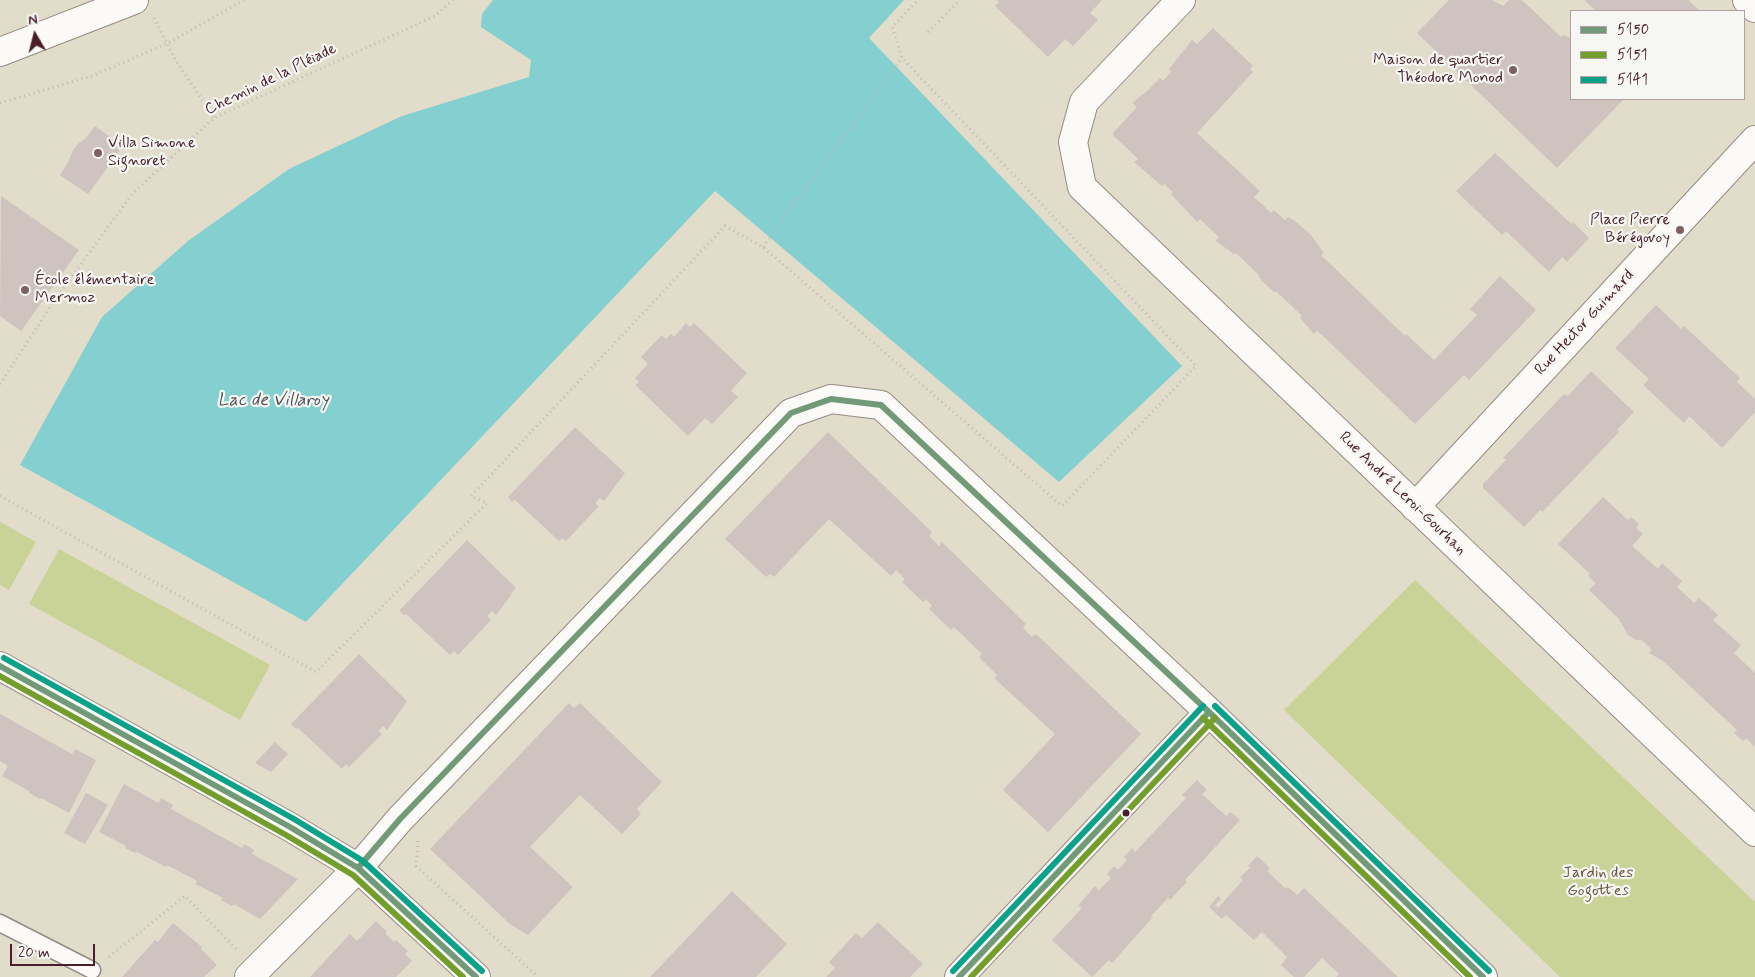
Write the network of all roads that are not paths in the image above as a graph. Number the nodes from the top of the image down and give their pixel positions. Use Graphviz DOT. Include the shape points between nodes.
graph roads {
  1 [pos="1181,0"];
  2 [pos="1747,0"];
  3 [pos="1755,8"];
  4 [pos="144,9"];
  5 [pos="0,52"];
  6 [pos="1755,140"];
  7 [pos="1415,507"];
  8 [pos="0,666"];
  9 [pos="1209,712"];
  10 [pos="1755,832"];
  11 [pos="358,868"];
  12 [pos="0,923"];
  13 [pos="92,970"];
  14 [pos="252,973"];
  15 [pos="476,977"];
  16 [pos="959,977"];
  17 [pos="1483,977"];
  1 -- 7 [label="street, Rue André Leroi-Gourhan" via="1084,102 1073,142 1082,188"];
  2 -- 3 [label="street"];
  4 -- 5 [label="street"];
  6 -- 7 [label="street, Rue Hector Guimard"];
  7 -- 10 [label="street, Rue André Leroi-Gourhan"];
  8 -- 11 [label="street"];
  9 -- 11 [label="street" via="881,405 831,399 791,413 400,819"];
  9 -- 16 [label="street"];
  9 -- 17 [label="street"];
  11 -- 14 [label="street"];
  11 -- 15 [label="street"];
  12 -- 13 [label="lane"];
}
